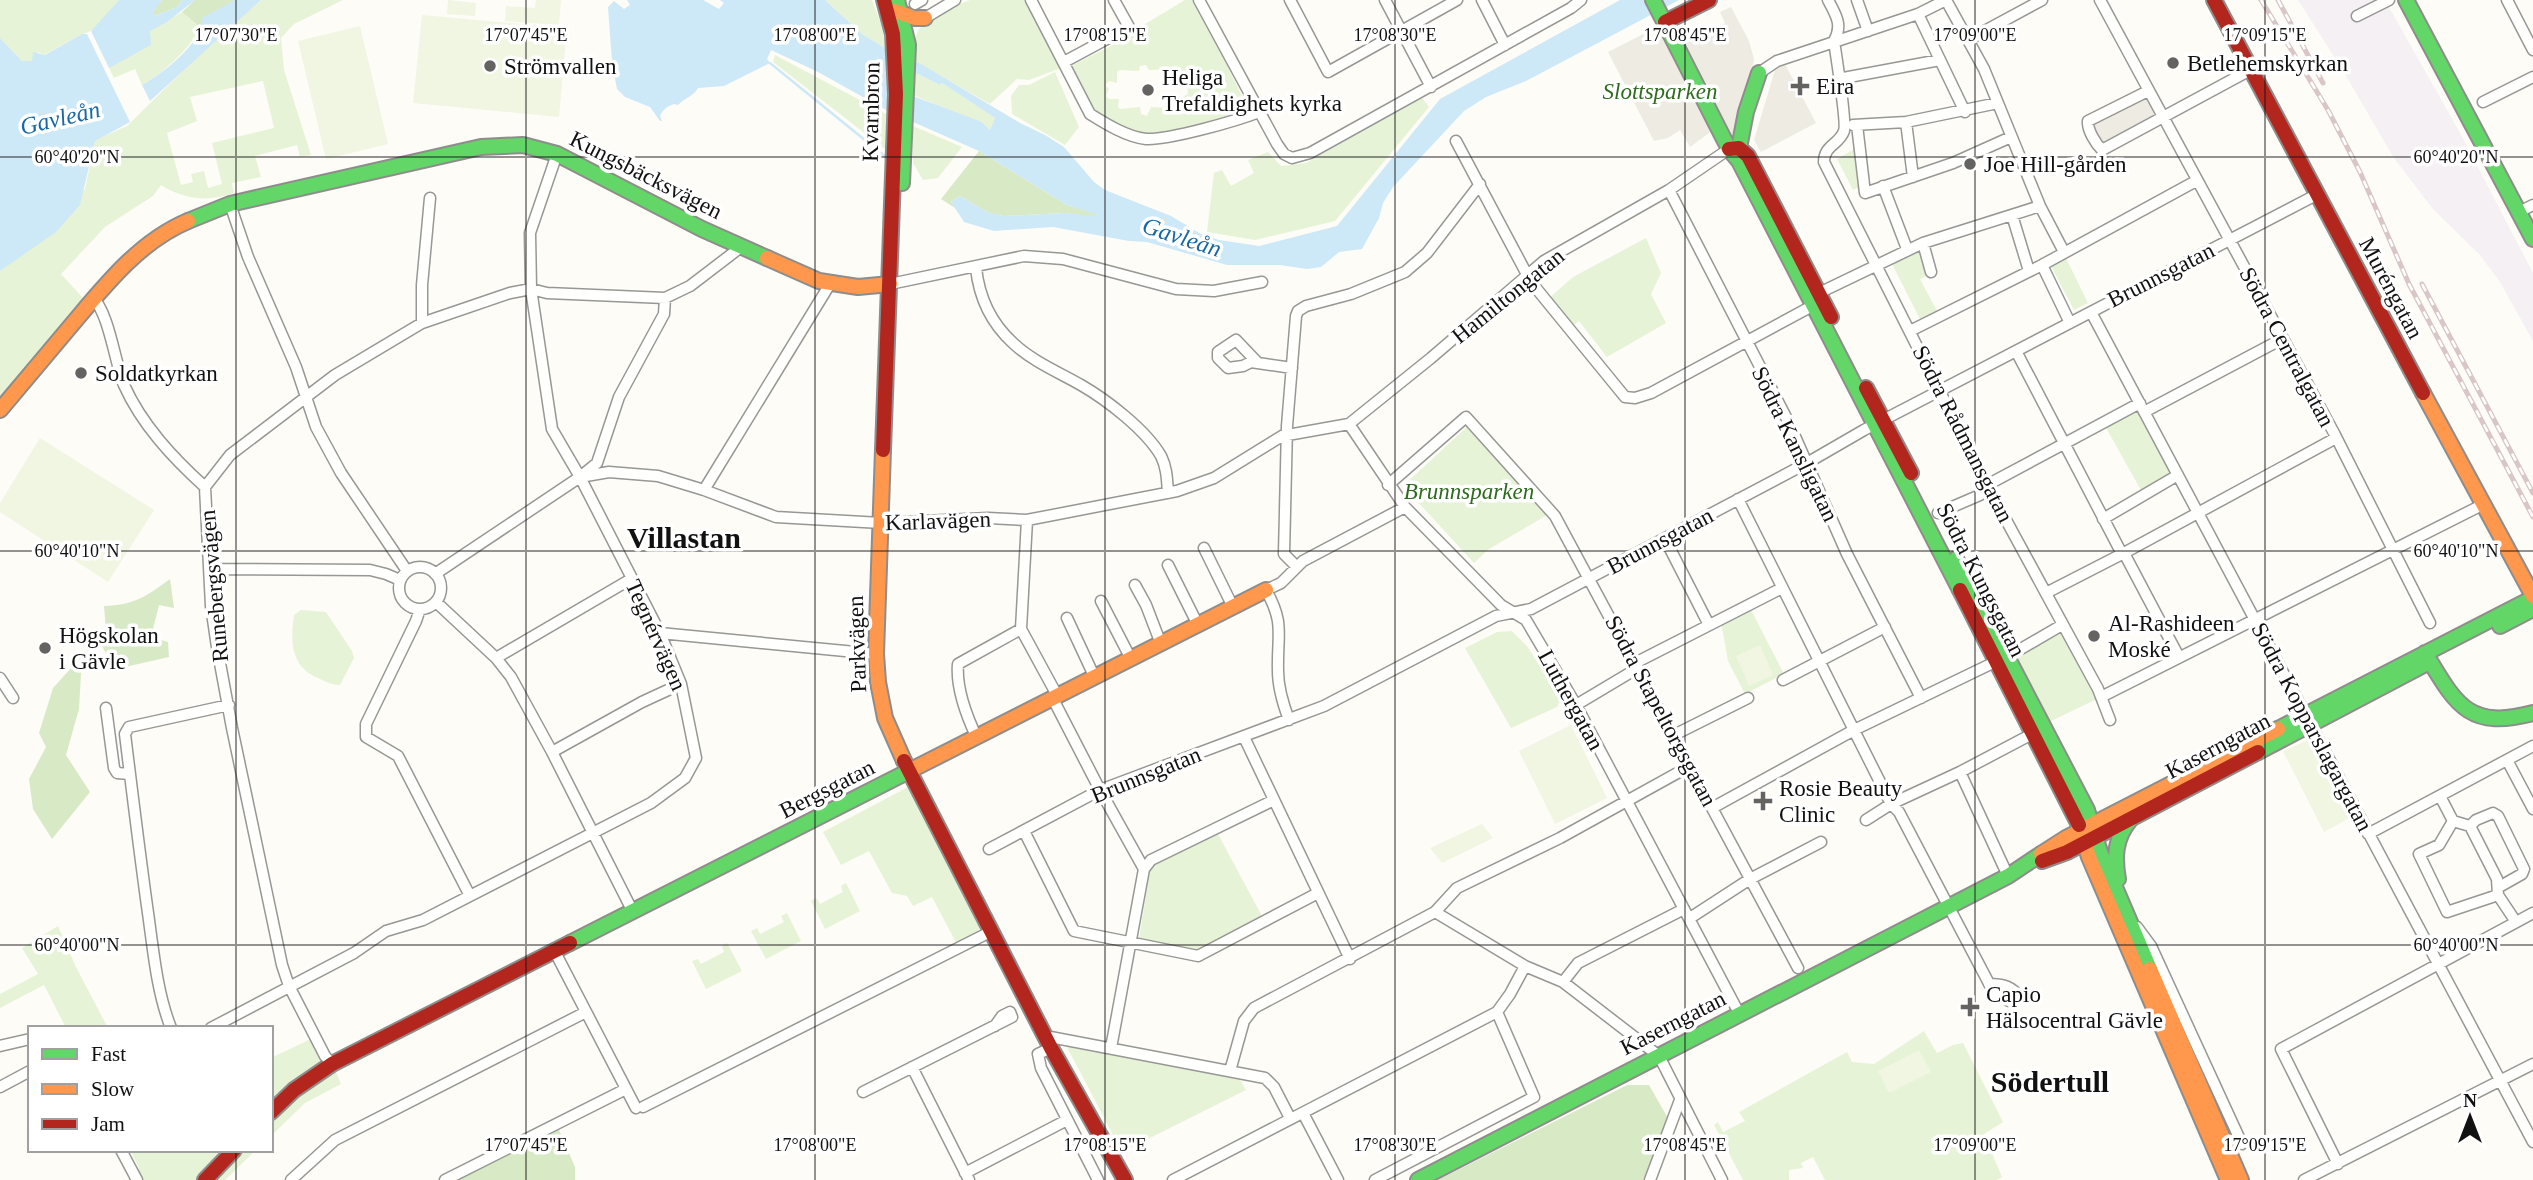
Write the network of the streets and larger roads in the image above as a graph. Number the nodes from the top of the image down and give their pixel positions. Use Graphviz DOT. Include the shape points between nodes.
graph roads {
  1 [pos="956,0"];
  2 [pos="1031,0"];
  3 [pos="1114,0"];
  4 [pos="1290,0"];
  5 [pos="1385,0"];
  6 [pos="1457,0"];
  7 [pos="1482,0"];
  8 [pos="1581,0"];
  9 [pos="1653,0"];
  10 [pos="1709,0"];
  11 [pos="1828,0"];
  12 [pos="1857,0"];
  13 [pos="1946,0"];
  14 [pos="2042,0"];
  15 [pos="2100,0"];
  16 [pos="2214,0"];
  17 [pos="2389,0"];
  18 [pos="2406,0"];
  19 [pos="2507,0"];
  20 [pos="918,2"];
  21 [pos="1202,2"];
  22 [pos="1930,3"];
  23 [pos="892,4"];
  24 [pos="1917,14"];
  25 [pos="2357,16"];
  26 [pos="1663,18"];
  27 [pos="910,31"];
  28 [pos="1402,31"];
  29 [pos="1868,31"];
  30 [pos="1968,40"];
  31 [pos="1834,41"];
  32 [pos="1505,45"];
  33 [pos="2533,50"];
  34 [pos="1940,60"];
  35 [pos="1064,62"];
  36 [pos="2252,69"];
  37 [pos="1759,73"];
  38 [pos="2533,77"];
  39 [pos="1838,79"];
  40 [pos="1431,87"];
  41 [pos="2148,91"];
  42 [pos="2483,102"];
  43 [pos="1998,103"];
  44 [pos="1259,112"];
  45 [pos="1965,112"];
  46 [pos="2163,118"];
  47 [pos="1906,122"];
  48 [pos="1857,125"];
  49 [pos="1845,126"];
  50 [pos="2011,137"];
  51 [pos="1456,141"];
  52 [pos="1739,151"];
  53 [pos="557,154"];
  54 [pos="1913,177"];
  55 [pos="2196,181"];
  56 [pos="1480,184"];
  57 [pos="1883,186"];
  58 [pos="1669,190"];
  59 [pos="897,191"];
  60 [pos="2316,195"];
  61 [pos="430,198"];
  62 [pos="229,204"];
  63 [pos="2533,205"];
  64 [pos="2040,206"];
  65 [pos="2519,212"];
  66 [pos="2012,215"];
  67 [pos="2533,239"];
  68 [pos="2230,240"];
  69 [pos="1923,243"];
  70 [pos="741,247"];
  71 [pos="1907,249"];
  72 [pos="2064,252"];
  73 [pos="1876,265"];
  74 [pos="2042,265"];
  75 [pos="976,268"];
  76 [pos="2029,271"];
  77 [pos="1931,272"];
  78 [pos="1527,274"];
  79 [pos="1262,282"];
  80 [pos="830,284"];
  81 [pos="890,284"];
  82 [pos="531,289"];
  83 [pos="93,298"];
  84 [pos="665,298"];
  85 [pos="1816,299"];
  86 [pos="2091,312"];
  87 [pos="422,323"];
  88 [pos="2070,323"];
  89 [pos="1910,331"];
  90 [pos="2282,339"];
  91 [pos="1746,342"];
  92 [pos="2016,351"];
  93 [pos="1257,362"];
  94 [pos="1292,368"];
  95 [pos="1939,391"];
  96 [pos="307,397"];
  97 [pos="2142,407"];
  98 [pos="0,410"];
  99 [pos="1878,422"];
  100 [pos="1349,424"];
  101 [pos="1287,435"];
  102 [pos="2336,438"];
  103 [pos="2063,444"];
  104 [pos="1807,463"];
  105 [pos="2178,475"];
  106 [pos="580,477"];
  107 [pos="1388,485"];
  108 [pos="1987,485"];
  109 [pos="205,487"];
  110 [pos="705,490"];
  111 [pos="1168,493"];
  112 [pos="1738,499"];
  113 [pos="2482,505"];
  114 [pos="1405,507"];
  115 [pos="1938,513"];
  116 [pos="2197,514"];
  117 [pos="2102,519"];
  118 [pos="1027,520"];
  119 [pos="881,523"];
  120 [pos="1665,539"];
  121 [pos="1204,548"];
  122 [pos="2393,549"];
  123 [pos="2123,554"];
  124 [pos="1168,565"];
  125 [pos="1297,567"];
  126 [pos="210,569"];
  127 [pos="407,571"];
  128 [pos="435,574"];
  129 [pos="1590,578"];
  130 [pos="631,579"];
  131 [pos="400,580"];
  132 [pos="1135,585"];
  133 [pos="1782,588"];
  134 [pos="1266,590"];
  135 [pos="2046,593"];
  136 [pos="436,601"];
  137 [pos="1101,601"];
  138 [pos="2529,604"];
  139 [pos="1233,607"];
  140 [pos="420,609"];
  141 [pos="1513,611"];
  142 [pos="1067,618"];
  143 [pos="2254,620"];
  144 [pos="2430,622"];
  145 [pos="1198,625"];
  146 [pos="1709,625"];
  147 [pos="2062,625"];
  148 [pos="1885,627"];
  149 [pos="1021,629"];
  150 [pos="660,633"];
  151 [pos="1161,644"];
  152 [pos="876,654"];
  153 [pos="2179,657"];
  154 [pos="2428,657"];
  155 [pos="496,658"];
  156 [pos="1131,659"];
  157 [pos="2002,659"];
  158 [pos="1820,660"];
  159 [pos="1637,666"];
  160 [pos="0,678"];
  161 [pos="1095,678"];
  162 [pos="1783,680"];
  163 [pos="681,684"];
  164 [pos="2101,697"];
  165 [pos="13,698"];
  166 [pos="1056,698"];
  167 [pos="1748,698"];
  168 [pos="1921,698"];
  169 [pos="229,705"];
  170 [pos="1576,705"];
  171 [pos="106,708"];
  172 [pos="2533,713"];
  173 [pos="2307,719"];
  174 [pos="1289,720"];
  175 [pos="2110,720"];
  176 [pos="1854,730"];
  177 [pos="2034,733"];
  178 [pos="1674,735"];
  179 [pos="1244,737"];
  180 [pos="977,738"];
  181 [pos="2533,746"];
  182 [pos="552,752"];
  183 [pos="2507,760"];
  184 [pos="1690,766"];
  185 [pos="1960,772"];
  186 [pos="909,773"];
  187 [pos="130,774"];
  188 [pos="1100,790"];
  189 [pos="2440,796"];
  190 [pos="1275,800"];
  191 [pos="1627,802"];
  192 [pos="1891,804"];
  193 [pos="1712,808"];
  194 [pos="2533,809"];
  195 [pos="2138,813"];
  196 [pos="1866,820"];
  197 [pos="2453,821"];
  198 [pos="2470,827"];
  199 [pos="1024,831"];
  200 [pos="593,833"];
  201 [pos="2088,833"];
  202 [pos="2368,834"];
  203 [pos="1821,842"];
  204 [pos="989,849"];
  205 [pos="1144,869"];
  206 [pos="2008,876"];
  207 [pos="1750,879"];
  208 [pos="2498,891"];
  209 [pos="1318,893"];
  210 [pos="470,894"];
  211 [pos="1949,906"];
  212 [pos="2125,911"];
  213 [pos="633,912"];
  214 [pos="1435,912"];
  215 [pos="2533,913"];
  216 [pos="1687,914"];
  217 [pos="2516,922"];
  218 [pos="990,932"];
  219 [pos="1131,943"];
  220 [pos="555,952"];
  221 [pos="1350,959"];
  222 [pos="2439,965"];
  223 [pos="1525,966"];
  224 [pos="1798,968"];
  225 [pos="1563,982"];
  226 [pos="1989,984"];
  227 [pos="289,986"];
  228 [pos="586,1012"];
  229 [pos="1497,1012"];
  230 [pos="1740,1015"];
  231 [pos="171,1026"];
  232 [pos="215,1026"];
  233 [pos="995,1026"];
  234 [pos="28,1039"];
  235 [pos="1048,1042"];
  236 [pos="0,1046"];
  237 [pos="1111,1048"];
  238 [pos="1659,1056"];
  239 [pos="332,1064"];
  240 [pos="2533,1064"];
  241 [pos="912,1068"];
  242 [pos="1230,1071"];
  243 [pos="28,1072"];
  244 [pos="2500,1080"];
  245 [pos="0,1087"];
  246 [pos="626,1089"];
  247 [pos="863,1092"];
  248 [pos="1681,1100"];
  249 [pos="273,1110"];
  250 [pos="1303,1113"];
  251 [pos="1067,1120"];
  252 [pos="1286,1121"];
  253 [pos="2533,1142"];
  254 [pos="2242,1144"];
  255 [pos="122,1152"];
  256 [pos="232,1152"];
  257 [pos="2339,1164"];
  258 [pos="967,1176"];
  259 [pos="137,1180"];
  260 [pos="205,1180"];
  261 [pos="291,1180"];
  262 [pos="445,1180"];
  263 [pos="1098,1180"];
  264 [pos="1125,1180"];
  265 [pos="1173,1180"];
  266 [pos="1338,1180"];
  267 [pos="1375,1180"];
  268 [pos="1418,1180"];
  269 [pos="1650,1180"];
  270 [pos="1722,1180"];
  271 [pos="2228,1180"];
  272 [pos="2241,1180"];
  273 [pos="2304,1180"];
  1 -- 27 [label="street"];
  2 -- 35 [label="street"];
  3 -- 35 [label="street" via="1129,27"];
  4 -- 28 [label="street" via="1328,72"];
  5 -- 28 [label="street"];
  6 -- 28 [label="street"];
  7 -- 32 [label="street"];
  8 -- 32 [label="street"];
  9 -- 26 [label="street, Södra Kungsgatan"];
  10 -- 26 [label="street"];
  11 -- 31 [label="street" via="1840,32"];
  12 -- 29 [label="street"];
  13 -- 22 [label="street"];
  13 -- 30 [label="street"];
  14 -- 30 [label="street"];
  15 -- 41 [label="street, Södra Centralgatan"];
  16 -- 36 [label="street, Muréngatan"];
  17 -- 25 [label="street"];
  18 -- 65 [label="street"];
  19 -- 33 [label="street"];
  20 -- 23 [label="street"];
  21 -- 44 [label="street"];
  22 -- 24 [label="street"];
  23 -- 27 [label="street"];
  23 -- 27 [label="street" via="915,18"];
  24 -- 29 [label="street"];
  24 -- 34 [label="street"];
  26 -- 52 [label="street, Södra Kungsgatan"];
  27 -- 59 [label="street, Kvarnbron" via="895,94"];
  28 -- 40 [label="street"];
  29 -- 31 [label="street"];
  30 -- 43 [label="street"];
  31 -- 37 [label="street" via="1777,61"];
  31 -- 39 [label="street"];
  32 -- 40 [label="street"];
  34 -- 39 [label="street"];
  34 -- 45 [label="street"];
  35 -- 44 [label="street" via="1090,114 1136,137 1148,139 1213,126"];
  36 -- 46 [label="street"];
  36 -- 60 [label="street, Muréngatan"];
  37 -- 52 [label="street"];
  38 -- 42 [label="street"];
  39 -- 49 [label="street"];
  40 -- 44 [label="street" via="1310,153 1292,158 1284,154"];
  41 -- 46 [label="street, Södra Centralgatan"];
  41 -- 46 [label="street" via="2088,121 2099,147 2102,150"];
  43 -- 45 [label="street"];
  43 -- 50 [label="street"];
  45 -- 47 [label="street"];
  46 -- 55 [label="street, Södra Centralgatan"];
  47 -- 48 [label="street"];
  47 -- 54 [label="street"];
  48 -- 49 [label="street"];
  48 -- 57 [label="street" via="1865,193"];
  49 -- 73 [label="street, Södra Rådmansgatan" via="1824,154 1824,162"];
  50 -- 54 [label="street"];
  50 -- 64 [label="street"];
  51 -- 56 [label="street"];
  52 -- 58 [label="street, Hamiltongatan"];
  52 -- 85 [label="street, Södra Kungsgatan" via="1739,161"];
  53 -- 62 [label="street, Kungsbäcksvägen" via="523,145 481,147"];
  53 -- 70 [label="street, Kungsbäcksvägen"];
  53 -- 82 [label="street, Tegnérvägen" via="530,233"];
  54 -- 57 [label="street"];
  55 -- 68 [label="street, Södra Centralgatan"];
  55 -- 72 [label="street"];
  56 -- 78 [label="street"];
  56 -- 94 [label="street" via="1427,253 1405,272 1298,311"];
  57 -- 71 [label="street"];
  58 -- 78 [label="street, Hamiltongatan"];
  58 -- 91 [label="street, Södra Kansligatan"];
  59 -- 81 [label="street, Parkvägen"];
  60 -- 68 [label="street, Brunnsgatan"];
  60 -- 113 [label="street, Muréngatan"];
  61 -- 87 [label="street"];
  62 -- 83 [label="street, Kungsbäcksvägen" via="159,236"];
  62 -- 96 [label="street"];
  63 -- 65 [label="street"];
  64 -- 66 [label="street"];
  64 -- 72 [label="street"];
  65 -- 67 [label="street"];
  66 -- 69 [label="street"];
  66 -- 76 [label="street"];
  68 -- 86 [label="street, Brunnsgatan"];
  68 -- 90 [label="street, Södra Centralgatan"];
  69 -- 71 [label="street"];
  69 -- 77 [label="street"];
  70 -- 80 [label="street, Kungsbäcksvägen"];
  70 -- 84 [label="street" via="690,286"];
  71 -- 73 [label="street"];
  72 -- 74 [label="street"];
  73 -- 85 [label="street"];
  73 -- 89 [label="street, Södra Rådmansgatan"];
  74 -- 76 [label="street"];
  74 -- 88 [label="street"];
  75 -- 79 [label="street, Kungsbäcksvägen" via="1035,256 1176,289 1214,290"];
  75 -- 81 [label="street, Kungsbäcksvägen"];
  75 -- 111 [label="street" via="990,314 1011,342 1085,387 1135,426 1161,456"];
  76 -- 89 [label="street"];
  78 -- 91 [label="street" via="1625,397 1643,397"];
  78 -- 100 [label="street, Hamiltongatan"];
  80 -- 81 [label="street, Kungsbäcksvägen"];
  80 -- 110 [label="street"];
  81 -- 119 [label="street, Parkvägen"];
  82 -- 84 [label="street, Runebergsvägen"];
  82 -- 87 [label="street, Runebergsvägen"];
  82 -- 106 [label="street, Tegnérvägen" via="552,429"];
  83 -- 98 [label="street, Kungsbäcksvägen"];
  83 -- 109 [label="street" via="137,408 150,429"];
  84 -- 106 [label="street" via="664,314 619,397 597,463"];
  85 -- 91 [label="street"];
  85 -- 99 [label="street, Södra Kungsgatan"];
  86 -- 88 [label="street, Brunnsgatan"];
  86 -- 97 [label="street, Södra Kopparslagargatan"];
  87 -- 96 [label="street, Runebergsvägen"];
  88 -- 92 [label="street, Brunnsgatan"];
  89 -- 95 [label="street, Södra Rådmansgatan"];
  90 -- 97 [label="street"];
  90 -- 102 [label="street, Södra Centralgatan"];
  91 -- 104 [label="street, Södra Kansligatan"];
  92 -- 95 [label="street, Brunnsgatan"];
  92 -- 103 [label="street"];
  93 -- 94 [label="street"];
  94 -- 101 [label="street"];
  95 -- 99 [label="street, Brunnsgatan"];
  95 -- 108 [label="street, Södra Rådmansgatan"];
  96 -- 109 [label="street, Runebergsvägen" via="230,455"];
  96 -- 127 [label="street" via="316,426 341,473"];
  97 -- 103 [label="street"];
  97 -- 105 [label="street, Södra Kopparslagargatan"];
  99 -- 104 [label="street, Brunnsgatan"];
  99 -- 157 [label="street, Södra Kungsgatan"];
  100 -- 101 [label="street, Hamiltongatan"];
  100 -- 107 [label="street, Luthergatan"];
  101 -- 111 [label="street, Karlavägen" via="1214,478"];
  101 -- 125 [label="street" via="1284,554"];
  102 -- 116 [label="street"];
  102 -- 122 [label="street, Södra Centralgatan"];
  103 -- 108 [label="street"];
  103 -- 117 [label="street"];
  104 -- 112 [label="street, Brunnsgatan"];
  104 -- 148 [label="street, Södra Kansligatan"];
  105 -- 116 [label="street, Södra Kopparslagargatan"];
  105 -- 117 [label="street"];
  106 -- 110 [label="street, Karlavägen" via="632,473"];
  106 -- 128 [label="street"];
  106 -- 130 [label="street, Tegnérvägen"];
  107 -- 114 [label="street, Luthergatan"];
  107 -- 129 [label="street, Södra Stapeltorgsgatan" via="1466,417 1555,516"];
  108 -- 115 [label="street" via="1979,495"];
  108 -- 135 [label="street, Södra Rådmansgatan"];
  109 -- 126 [label="street, Runebergsvägen"];
  110 -- 119 [label="street, Karlavägen" via="776,517"];
  111 -- 118 [label="street, Karlavägen"];
  112 -- 120 [label="street, Brunnsgatan"];
  112 -- 133 [label="street"];
  113 -- 122 [label="street"];
  113 -- 138 [label="street, Muréngatan"];
  114 -- 125 [label="street, Bergsgatan"];
  114 -- 141 [label="street, Luthergatan"];
  116 -- 123 [label="street"];
  116 -- 143 [label="street, Södra Kopparslagargatan"];
  117 -- 123 [label="street"];
  118 -- 119 [label="street, Karlavägen"];
  118 -- 149 [label="street"];
  119 -- 152 [label="street, Parkvägen"];
  120 -- 129 [label="street, Brunnsgatan"];
  120 -- 146 [label="street"];
  121 -- 139 [label="street"];
  122 -- 143 [label="street"];
  122 -- 144 [label="street, Södra Centralgatan"];
  123 -- 135 [label="street"];
  123 -- 153 [label="street"];
  124 -- 145 [label="street"];
  125 -- 134 [label="street, Bergsgatan"];
  126 -- 131 [label="street" via="370,570"];
  126 -- 169 [label="street, Runebergsvägen" via="211,606"];
  127 -- 128 [label="street" via="419,567"];
  127 -- 131 [label="street"];
  128 -- 136 [label="street" via="440,591"];
  129 -- 141 [label="street, Brunnsgatan" via="1531,609"];
  129 -- 159 [label="street, Södra Stapeltorgsgatan"];
  130 -- 150 [label="street, Tegnérvägen"];
  130 -- 155 [label="street"];
  131 -- 140 [label="street" via="403,601"];
  132 -- 151 [label="street"];
  133 -- 146 [label="street"];
  133 -- 158 [label="street"];
  134 -- 139 [label="street, Bergsgatan"];
  134 -- 174 [label="street" via="1280,623 1279,681"];
  135 -- 147 [label="street, Södra Rådmansgatan"];
  136 -- 140 [label="street"];
  136 -- 155 [label="street"];
  137 -- 156 [label="street"];
  138 -- 154 [label="street, Kaserngatan"];
  139 -- 145 [label="street, Bergsgatan"];
  140 -- 210 [label="street" via="366,724 366,737 398,756"];
  141 -- 170 [label="street, Luthergatan" via="1525,620"];
  141 -- 174 [label="street, Brunnsgatan"];
  142 -- 161 [label="street"];
  143 -- 153 [label="street"];
  143 -- 173 [label="street, Södra Kopparslagargatan"];
  145 -- 151 [label="street, Bergsgatan"];
  146 -- 159 [label="street"];
  147 -- 157 [label="street"];
  147 -- 164 [label="street, Södra Rådmansgatan"];
  148 -- 158 [label="street"];
  148 -- 168 [label="street, Södra Kansligatan"];
  149 -- 166 [label="street"];
  149 -- 180 [label="street" via="958,664"];
  150 -- 152 [label="street"];
  150 -- 163 [label="street, Tegnérvägen"];
  151 -- 156 [label="street, Bergsgatan"];
  152 -- 186 [label="street, Parkvägen" via="885,718"];
  153 -- 164 [label="street"];
  154 -- 172 [label="street" via="2452,698 2469,709 2495,718"];
  154 -- 173 [label="street, Kaserngatan"];
  155 -- 182 [label="street"];
  156 -- 161 [label="street, Bergsgatan"];
  157 -- 168 [label="street"];
  157 -- 177 [label="street, Södra Kungsgatan"];
  157 -- 201 [label="street, Södra Kungsgatan" via="2087,810"];
  158 -- 162 [label="street"];
  158 -- 176 [label="street"];
  159 -- 170 [label="street"];
  159 -- 178 [label="street, Södra Stapeltorgsgatan"];
  160 -- 165 [label="street"];
  161 -- 166 [label="street, Bergsgatan"];
  163 -- 182 [label="street"];
  163 -- 200 [label="street, Tegnérvägen" via="696,758 685,778 651,803"];
  164 -- 175 [label="street, Södra Rådmansgatan"];
  166 -- 180 [label="street, Bergsgatan"];
  166 -- 188 [label="street"];
  167 -- 178 [label="street"];
  168 -- 176 [label="street"];
  169 -- 187 [label="street" via="129,727 125,734"];
  169 -- 227 [label="street, Runebergsvägen"];
  170 -- 191 [label="street, Luthergatan"];
  171 -- 187 [label="street" via="114,768 117,773"];
  173 -- 195 [label="street, Kaserngatan"];
  173 -- 201 [label="street, Kaserngatan"];
  173 -- 202 [label="street, Södra Kopparslagargatan"];
  174 -- 179 [label="street, Brunnsgatan"];
  176 -- 192 [label="street"];
  176 -- 193 [label="street"];
  177 -- 185 [label="street"];
  177 -- 201 [label="street, Södra Kungsgatan"];
  178 -- 184 [label="street, Södra Stapeltorgsgatan"];
  179 -- 188 [label="street, Brunnsgatan"];
  179 -- 190 [label="street"];
  180 -- 186 [label="street, Bergsgatan"];
  181 -- 183 [label="street"];
  182 -- 200 [label="street"];
  183 -- 189 [label="street"];
  183 -- 194 [label="street"];
  184 -- 191 [label="street"];
  184 -- 193 [label="street, Södra Stapeltorgsgatan"];
  185 -- 192 [label="street"];
  185 -- 206 [label="street"];
  186 -- 213 [label="street, Bergsgatan"];
  186 -- 218 [label="street, Parkvägen"];
  187 -- 231 [label="street" via="163,1008"];
  188 -- 199 [label="street, Brunnsgatan"];
  188 -- 205 [label="street"];
  189 -- 197 [label="street"];
  189 -- 202 [label="street"];
  190 -- 205 [label="street" via="1151,860"];
  190 -- 209 [label="street"];
  191 -- 214 [label="street" via="1457,888"];
  191 -- 216 [label="street, Luthergatan"];
  192 -- 196 [label="street"];
  192 -- 211 [label="street"];
  193 -- 207 [label="street, Södra Stapeltorgsgatan"];
  195 -- 201 [label="street, Kaserngatan"];
  195 -- 212 [label="street" via="2124,827 2116,846"];
  197 -- 198 [label="street"];
  197 -- 208 [label="street" via="2439,845 2419,854 2447,912"];
  198 -- 208 [label="street" via="2497,878"];
  198 -- 208 [label="street" via="2487,815 2498,816 2523,865 2522,874"];
  199 -- 204 [label="street, Brunnsgatan"];
  199 -- 219 [label="street" via="1074,931"];
  200 -- 210 [label="street, Tegnérvägen"];
  200 -- 213 [label="street"];
  201 -- 206 [label="street, Kaserngatan" via="2066,838"];
  201 -- 212 [label="street, Södra Kungsgatan"];
  201 -- 271 [label="street, Södra Kungsgatan" via="2089,857"];
  202 -- 222 [label="street, Södra Kopparslagargatan"];
  203 -- 207 [label="street"];
  205 -- 219 [label="street"];
  206 -- 211 [label="street, Kaserngatan"];
  207 -- 216 [label="street"];
  207 -- 224 [label="street, Södra Stapeltorgsgatan"];
  208 -- 217 [label="street"];
  209 -- 219 [label="street" via="1198,956"];
  209 -- 221 [label="street"];
  210 -- 227 [label="street, Tegnérvägen" via="423,919 386,931 355,953"];
  211 -- 226 [label="street"];
  211 -- 230 [label="street, Kaserngatan"];
  212 -- 254 [label="street, Södra Kungsgatan" via="2151,946"];
  212 -- 272 [label="street, Södra Kungsgatan"];
  213 -- 220 [label="street, Bergsgatan"];
  214 -- 221 [label="street"];
  214 -- 223 [label="street"];
  215 -- 217 [label="street"];
  216 -- 225 [label="street" via="1578,963"];
  216 -- 230 [label="street, Luthergatan"];
  217 -- 222 [label="street"];
  218 -- 235 [label="street, Parkvägen"];
  218 -- 246 [label="street" via="640,1107"];
  219 -- 237 [label="street"];
  220 -- 228 [label="street"];
  220 -- 239 [label="street, Bergsgatan"];
  221 -- 242 [label="street" via="1254,1008 1244,1021"];
  222 -- 244 [label="street, Södra Kopparslagargatan"];
  222 -- 257 [label="street" via="2281,1049"];
  223 -- 225 [label="street"];
  223 -- 229 [label="street"];
  225 -- 238 [label="street"];
  227 -- 232 [label="street, Tegnérvägen"];
  227 -- 239 [label="street, Runebergsvägen"];
  228 -- 246 [label="street"];
  228 -- 261 [label="street" via="335,1140"];
  229 -- 250 [label="street"];
  229 -- 267 [label="street" via="1534,1097"];
  230 -- 238 [label="street, Kaserngatan"];
  233 -- 241 [label="street"];
  234 -- 236 [label="street"];
  235 -- 237 [label="street"];
  235 -- 251 [label="street" via="1038,1054 1041,1068"];
  235 -- 264 [label="street, Parkvägen"];
  237 -- 242 [label="street"];
  238 -- 248 [label="street"];
  238 -- 268 [label="street, Kaserngatan"];
  239 -- 249 [label="street, Bergsgatan"];
  240 -- 244 [label="street"];
  241 -- 247 [label="street"];
  241 -- 258 [label="street"];
  242 -- 252 [label="street" via="1265,1078 1274,1087"];
  243 -- 245 [label="street"];
  244 -- 253 [label="street, Södra Kopparslagargatan"];
  244 -- 257 [label="street"];
  246 -- 262 [label="street"];
  248 -- 269 [label="street"];
  248 -- 270 [label="street"];
  250 -- 252 [label="street"];
  250 -- 266 [label="street"];
  251 -- 258 [label="street"];
  251 -- 263 [label="street"];
  252 -- 265 [label="street"];
  255 -- 259 [label="street"];
  256 -- 260 [label="street"];
  257 -- 273 [label="street"];
}
